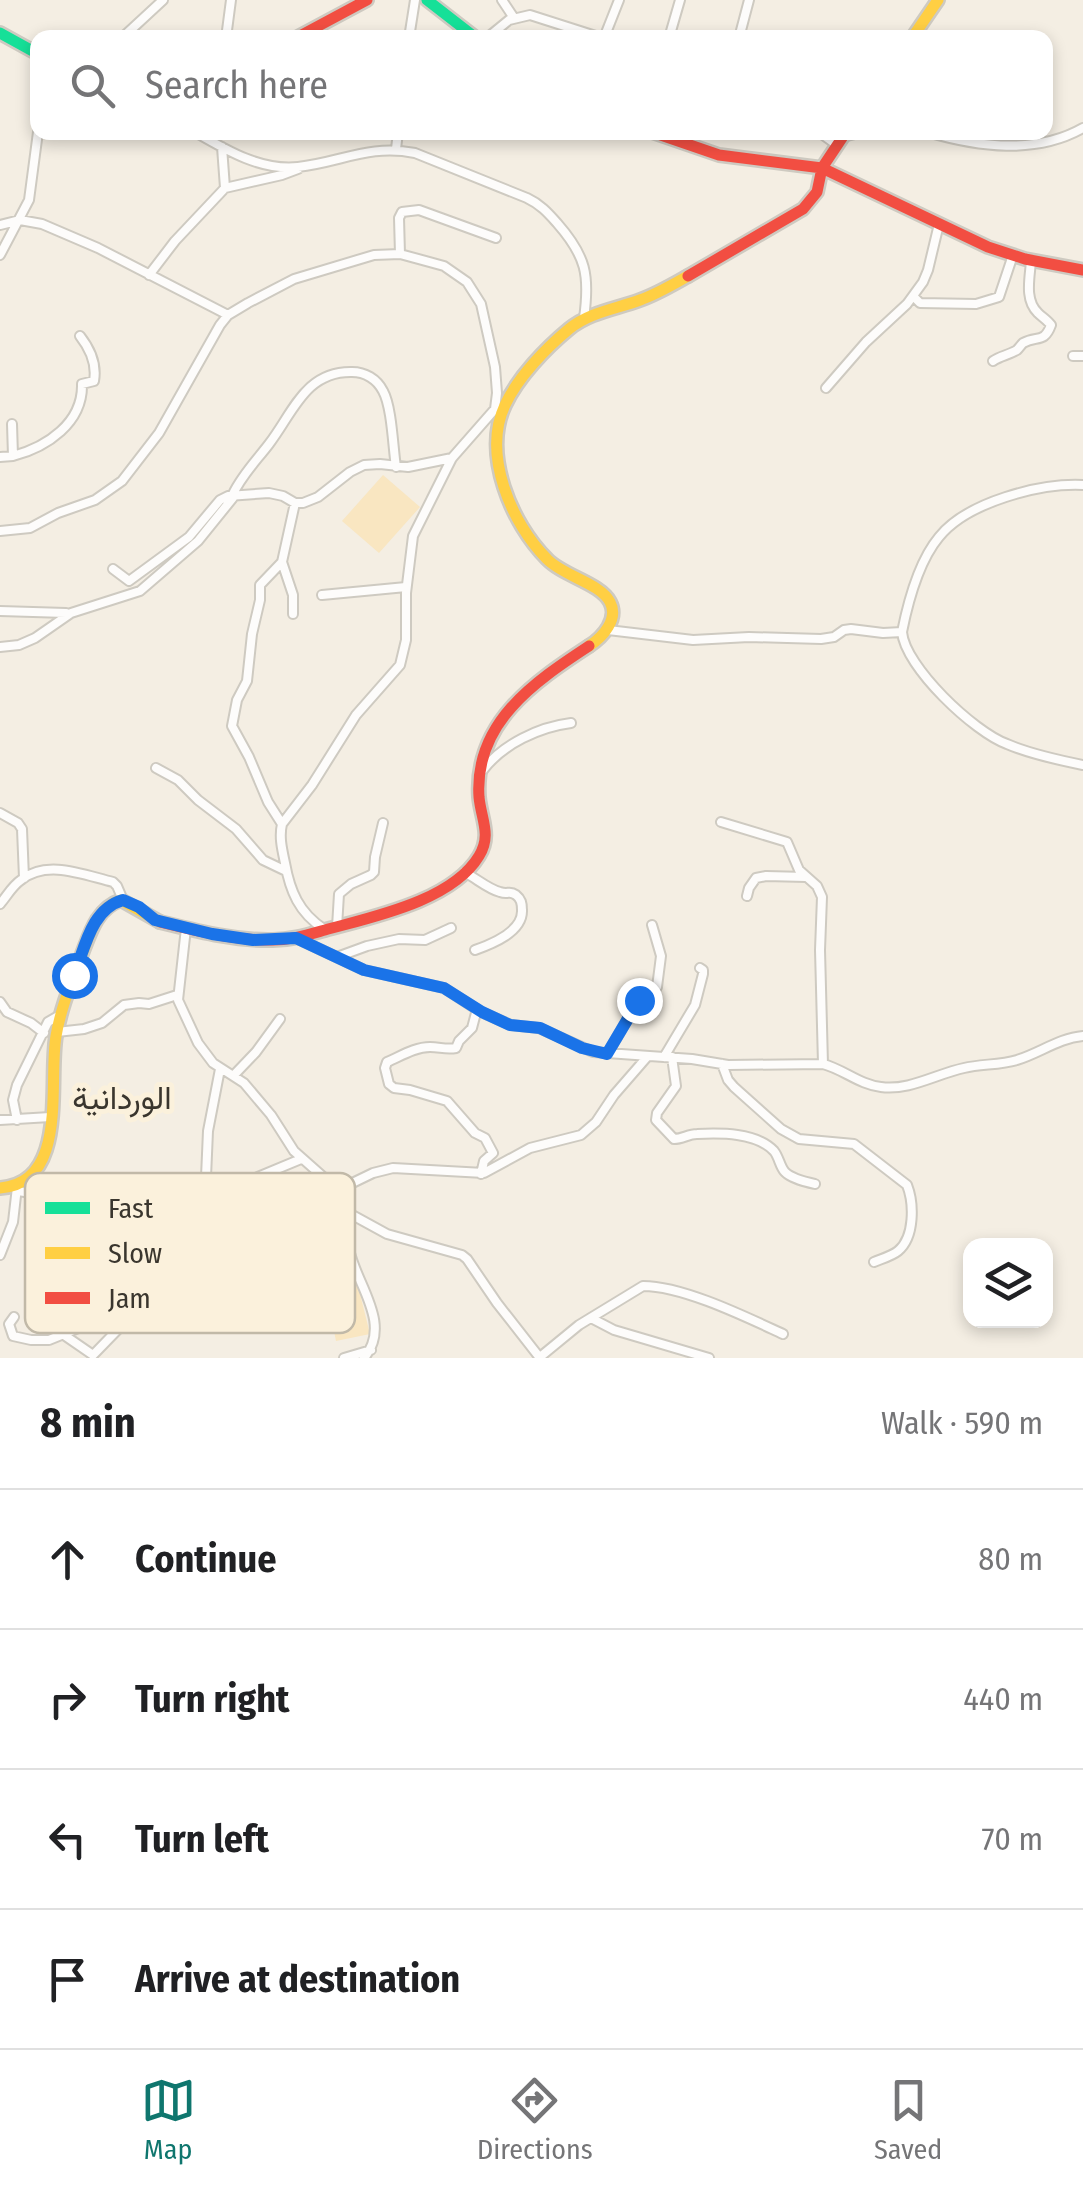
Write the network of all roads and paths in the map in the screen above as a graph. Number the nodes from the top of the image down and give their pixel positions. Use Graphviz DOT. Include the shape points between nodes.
graph roads {
  1 [pos="163,0"];
  2 [pos="231,0"];
  3 [pos="367,0"];
  4 [pos="416,0"];
  5 [pos="428,0"];
  6 [pos="619,0"];
  7 [pos="680,0"];
  8 [pos="750,0"];
  9 [pos="938,0"];
  10 [pos="504,1"];
  11 [pos="514,18"];
  12 [pos="131,30"];
  13 [pos="227,30"];
  14 [pos="311,30"];
  15 [pos="410,30"];
  16 [pos="466,30"];
  17 [pos="498,30"];
  18 [pos="579,30"];
  19 [pos="606,30"];
  20 [pos="672,30"];
  21 [pos="741,30"];
  22 [pos="917,30"];
  23 [pos="0,33"];
  24 [pos="30,50"];
  25 [pos="1083,128"];
  26 [pos="37,140"];
  27 [pos="209,140"];
  28 [pos="218,140"];
  29 [pos="397,140"];
  30 [pos="675,140"];
  31 [pos="841,140"];
  32 [pos="957,140"];
  33 [pos="220,146"];
  34 [pos="396,149"];
  35 [pos="301,167"];
  36 [pos="822,168"];
  37 [pos="225,188"];
  38 [pos="20,220"];
  39 [pos="939,224"];
  40 [pos="0,225"];
  41 [pos="496,238"];
  42 [pos="0,254"];
  43 [pos="400,254"];
  44 [pos="1013,255"];
  45 [pos="1031,261"];
  46 [pos="1083,270"];
  47 [pos="149,275"];
  48 [pos="913,296"];
  49 [pos="228,315"];
  50 [pos="584,318"];
  51 [pos="80,336"];
  52 [pos="993,362"];
  53 [pos="826,388"];
  54 [pos="501,406"];
  55 [pos="12,424"];
  56 [pos="13,456"];
  57 [pos="0,457"];
  58 [pos="452,458"];
  59 [pos="396,467"];
  60 [pos="1083,486"];
  61 [pos="234,494"];
  62 [pos="296,503"];
  63 [pos="0,531"];
  64 [pos="282,562"];
  65 [pos="112,569"];
  66 [pos="406,587"];
  67 [pos="322,595"];
  68 [pos="0,611"];
  69 [pos="71,613"];
  70 [pos="292,614"];
  71 [pos="608,630"];
  72 [pos="902,632"];
  73 [pos="0,647"];
  74 [pos="571,723"];
  75 [pos="1083,765"];
  76 [pos="156,768"];
  77 [pos="481,773"];
  78 [pos="0,813"];
  79 [pos="721,822"];
  80 [pos="383,823"];
  81 [pos="282,824"];
  82 [pos="286,870"];
  83 [pos="464,872"];
  84 [pos="806,877"];
  85 [pos="24,878"];
  86 [pos="747,896"];
  87 [pos="123,900"];
  88 [pos="0,904"];
  89 [pos="652,925"];
  90 [pos="186,928"];
  91 [pos="331,928"];
  92 [pos="450,928"];
  93 [pos="296,938"];
  94 [pos="475,950"];
  95 [pos="337,957"];
  96 [pos="700,968"];
  97 [pos="178,996"];
  98 [pos="0,1002"];
  99 [pos="477,1009"];
  100 [pos="280,1019"];
  101 [pos="50,1032"];
  102 [pos="1083,1036"];
  103 [pos="607,1054"];
  104 [pos="648,1057"];
  105 [pos="668,1057"];
  106 [pos="722,1064"];
  107 [pos="823,1064"];
  108 [pos="220,1069"];
  109 [pos="234,1075"];
  110 [pos="50,1117"];
  111 [pos="0,1120"];
  112 [pos="17,1120"];
  113 [pos="786,1132"];
  114 [pos="775,1152"];
  115 [pos="301,1158"];
  116 [pos="34,1173"];
  117 [pos="206,1173"];
  118 [pos="267,1173"];
  119 [pos="321,1173"];
  120 [pos="481,1174"];
  121 [pos="25,1182"];
  122 [pos="355,1182"];
  123 [pos="815,1184"];
  124 [pos="0,1188"];
  125 [pos="18,1189"];
  126 [pos="25,1190"];
  127 [pos="355,1216"];
  128 [pos="0,1255"];
  129 [pos="874,1262"];
  130 [pos="355,1267"];
  131 [pos="14,1317"];
  132 [pos="590,1318"];
  133 [pos="68,1333"];
  134 [pos="114,1333"];
  135 [pos="783,1334"];
  136 [pos="64,1335"];
  137 [pos="367,1354"];
  138 [pos="344,1358"];
  139 [pos="540,1358"];
  140 [pos="709,1358"];
  1 -- 12 [label="street"];
  2 -- 13 [label="street"];
  3 -- 14 [label="street"];
  4 -- 15 [label="street"];
  5 -- 16 [label="street"];
  6 -- 19 [label="street"];
  7 -- 20 [label="street"];
  8 -- 21 [label="street"];
  9 -- 22 [label="street"];
  10 -- 11 [label="street"];
  11 -- 17 [label="street"];
  11 -- 18 [label="street" via="536,16"];
  23 -- 24 [label="street"];
  25 -- 32 [label="street" via="1038,145"];
  26 -- 38 [label="street"];
  27 -- 33 [label="street"];
  28 -- 33 [label="street"];
  29 -- 34 [label="street"];
  30 -- 36 [label="street" via="719,155"];
  31 -- 36 [label="street"];
  33 -- 35 [label="street" via="272,166"];
  33 -- 37 [label="street"];
  34 -- 35 [label="street"];
  34 -- 50 [label="street" via="474,174 540,206 585,265"];
  35 -- 37 [label="street"];
  36 -- 39 [label="street"];
  36 -- 50 [label="street" via="803,209 651,296"];
  37 -- 47 [label="street"];
  38 -- 40 [label="street"];
  38 -- 42 [label="street"];
  38 -- 47 [label="street" via="78,238"];
  39 -- 44 [label="street"];
  39 -- 48 [label="street" via="925,278"];
  41 -- 43 [label="street" via="411,210 399,218"];
  43 -- 49 [label="street" via="305,275"];
  43 -- 54 [label="street" via="444,266 474,291"];
  44 -- 45 [label="street"];
  44 -- 48 [label="street" via="998,297 926,304"];
  45 -- 46 [label="street"];
  45 -- 52 [label="street" via="1029,295 1050,331"];
  47 -- 49 [label="street"];
  48 -- 53 [label="street"];
  49 -- 63 [label="street" via="159,433 122,481 96,500 30,528"];
  50 -- 54 [label="street"];
  51 -- 56 [label="street" via="94,364 94,381 82,384 77,408 60,433"];
  54 -- 58 [label="street"];
  54 -- 71 [label="street" via="498,454 512,506 546,559 608,598"];
  55 -- 56 [label="street"];
  56 -- 57 [label="street"];
  58 -- 59 [label="street"];
  58 -- 66 [label="street" via="413,536"];
  59 -- 61 [label="street" via="383,390 365,374 341,373 300,397"];
  59 -- 62 [label="street" via="364,466 318,497"];
  60 -- 72 [label="street" via="1049,486 1005,498 944,532 916,582"];
  61 -- 62 [label="street" via="278,494"];
  61 -- 65 [label="street" via="129,581"];
  61 -- 69 [label="street" via="198,541 147,586"];
  62 -- 64 [label="street"];
  64 -- 70 [label="street"];
  64 -- 81 [label="street" via="260,585 248,681 232,726"];
  66 -- 67 [label="street"];
  66 -- 81 [label="street" via="400,665"];
  68 -- 69 [label="street"];
  69 -- 73 [label="street" via="35,638"];
  71 -- 72 [label="street" via="692,640"];
  71 -- 77 [label="street" via="513,705 489,739"];
  72 -- 75 [label="street" via="923,675 992,737"];
  74 -- 77 [label="street" via="520,740"];
  76 -- 82 [label="street" via="236,829 263,860"];
  77 -- 83 [label="street" via="486,837"];
  78 -- 85 [label="street" via="22,829"];
  79 -- 84 [label="street" via="787,842"];
  80 -- 91 [label="street" via="374,872 339,894"];
  81 -- 82 [label="street"];
  82 -- 91 [label="street" via="299,906 316,924"];
  83 -- 91 [label="street" via="404,907"];
  83 -- 94 [label="street" via="513,893 522,906 519,925"];
  84 -- 86 [label="street" via="756,878"];
  84 -- 107 [label="street" via="822,897"];
  85 -- 87 [label="street" via="66,870 113,882"];
  85 -- 88 [label="street"];
  87 -- 90 [label="street" via="155,920"];
  87 -- 101 [label="street" via="111,904 90,931"];
  89 -- 103 [label="street" via="661,956 658,987 639,1000"];
  90 -- 93 [label="street"];
  90 -- 97 [label="street"];
  91 -- 93 [label="street"];
  92 -- 95 [label="street" via="426,940 399,939"];
  93 -- 95 [label="street"];
  95 -- 99 [label="street" via="444,988"];
  96 -- 105 [label="street" via="694,1005"];
  97 -- 101 [label="street" via="124,1005 84,1030"];
  97 -- 108 [label="street" via="198,1043"];
  98 -- 101 [label="street"];
  99 -- 103 [label="street"];
  99 -- 120 [label="street" via="456,1048 416,1049 385,1068 394,1088 446,1100 485,1138 493,1153"];
  100 -- 109 [label="street"];
  101 -- 110 [label="street"];
  101 -- 112 [label="street" via="14,1093"];
  102 -- 107 [label="street" via="1020,1059 900,1087 875,1086"];
  103 -- 104 [label="street"];
  104 -- 105 [label="street"];
  104 -- 120 [label="street" via="586,1132 530,1148"];
  105 -- 106 [label="street"];
  105 -- 114 [label="street" via="676,1086 656,1120 666,1133 683,1139 727,1133"];
  106 -- 107 [label="street"];
  106 -- 113 [label="street" via="734,1087"];
  108 -- 109 [label="street"];
  108 -- 117 [label="street"];
  109 -- 115 [label="street"];
  110 -- 112 [label="street"];
  110 -- 116 [label="street" via="44,1156"];
  111 -- 112 [label="street"];
  113 -- 114 [label="street"];
  113 -- 129 [label="street" via="854,1144 907,1185 908,1235 899,1250"];
  114 -- 123 [label="street" via="785,1172"];
  115 -- 118 [label="street"];
  115 -- 119 [label="street"];
  120 -- 122 [label="street" via="393,1168"];
  121 -- 125 [label="street"];
  124 -- 125 [label="street"];
  125 -- 126 [label="street"];
  125 -- 128 [label="street"];
  127 -- 139 [label="street" via="387,1234 468,1259"];
  130 -- 137 [label="street" via="373,1320 375,1342"];
  131 -- 136 [label="street" via="13,1336"];
  132 -- 135 [label="street" via="650,1286"];
  132 -- 139 [label="street"];
  132 -- 140 [label="street"];
  133 -- 136 [label="street"];
  134 -- 136 [label="street" via="93,1355"];
  137 -- 138 [label="street"];
}
